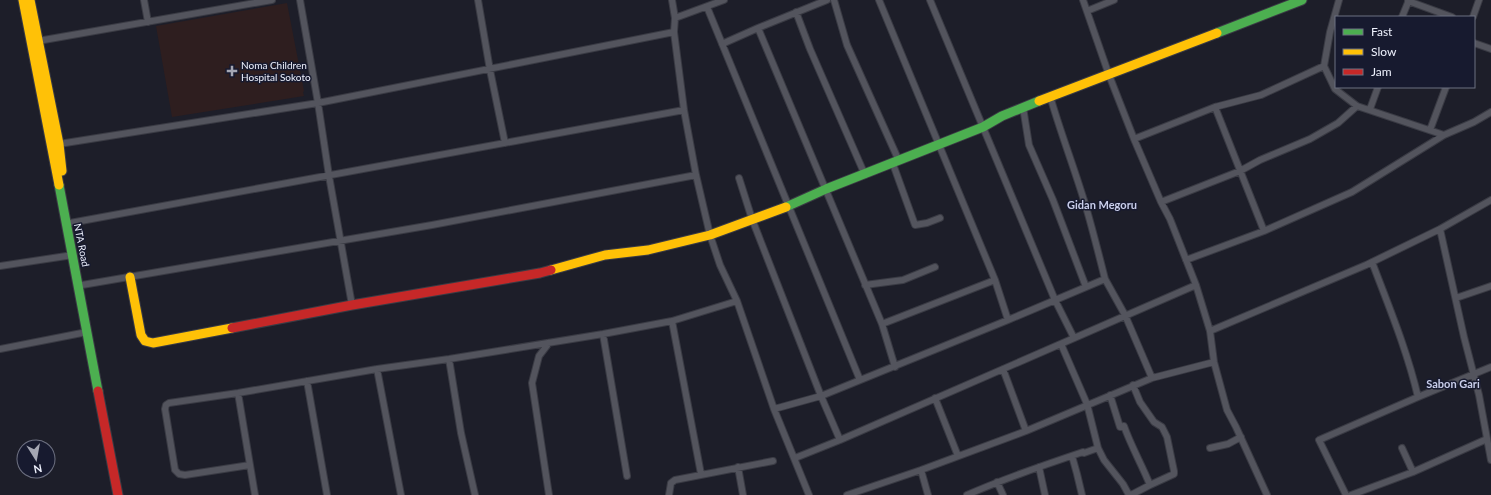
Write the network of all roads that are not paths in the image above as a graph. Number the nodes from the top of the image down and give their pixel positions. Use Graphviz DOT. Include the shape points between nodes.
graph roads {
  1 [pos="23,0"];
  2 [pos="30,0"];
  3 [pos="144,0"];
  4 [pos="272,0"];
  5 [pos="300,0"];
  6 [pos="478,0"];
  7 [pos="672,0"];
  8 [pos="724,0"];
  9 [pos="827,0"];
  10 [pos="834,0"];
  11 [pos="879,0"];
  12 [pos="930,0"];
  13 [pos="1083,0"];
  14 [pos="1114,0"];
  15 [pos="1302,0"];
  16 [pos="1340,0"];
  17 [pos="1479,0"];
  18 [pos="1408,1"];
  19 [pos="1285,3"];
  20 [pos="707,7"];
  21 [pos="1087,11"];
  22 [pos="796,12"];
  23 [pos="1402,16"];
  24 [pos="1449,16"];
  25 [pos="1473,16"];
  26 [pos="675,18"];
  27 [pos="148,22"];
  28 [pos="758,28"];
  29 [pos="674,32"];
  30 [pos="38,41"];
  31 [pos="1475,43"];
  32 [pos="722,44"];
  33 [pos="1491,49"];
  34 [pos="1324,66"];
  35 [pos="490,70"];
  36 [pos="1109,75"];
  37 [pos="1378,88"];
  38 [pos="1446,88"];
  39 [pos="1050,96"];
  40 [pos="318,103"];
  41 [pos="1357,106"];
  42 [pos="1023,107"];
  43 [pos="1216,107"];
  44 [pos="1370,109"];
  45 [pos="684,110"];
  46 [pos="1491,112"];
  47 [pos="983,127"];
  48 [pos="1430,130"];
  49 [pos="1444,135"];
  50 [pos="1134,139"];
  51 [pos="505,143"];
  52 [pos="59,144"];
  53 [pos="938,145"];
  54 [pos="896,162"];
  55 [pos="1240,171"];
  56 [pos="696,175"];
  57 [pos="865,175"];
  58 [pos="329,176"];
  59 [pos="739,178"];
  60 [pos="826,189"];
  61 [pos="1491,200"];
  62 [pos="1161,202"];
  63 [pos="789,206"];
  64 [pos="940,218"];
  65 [pos="752,219"];
  66 [pos="70,223"];
  67 [pos="1440,229"];
  68 [pos="1264,231"];
  69 [pos="710,235"];
  70 [pos="341,240"];
  71 [pos="73,255"];
  72 [pos="1186,260"];
  73 [pos="1372,262"];
  74 [pos="0,266"];
  75 [pos="935,268"];
  76 [pos="130,277"];
  77 [pos="1105,278"];
  78 [pos="995,280"];
  79 [pos="82,285"];
  80 [pos="865,285"];
  81 [pos="1196,285"];
  82 [pos="1491,286"];
  83 [pos="1086,287"];
  84 [pos="1456,298"];
  85 [pos="1055,300"];
  86 [pos="737,301"];
  87 [pos="352,306"];
  88 [pos="1125,315"];
  89 [pos="1008,320"];
  90 [pos="672,321"];
  91 [pos="882,324"];
  92 [pos="1210,331"];
  93 [pos="87,332"];
  94 [pos="604,334"];
  95 [pos="1074,338"];
  96 [pos="549,343"];
  97 [pos="1061,344"];
  98 [pos="0,349"];
  99 [pos="450,359"];
  100 [pos="1214,362"];
  101 [pos="895,366"];
  102 [pos="1491,367"];
  103 [pos="377,369"];
  104 [pos="1003,369"];
  105 [pos="1473,374"];
  106 [pos="1152,378"];
  107 [pos="307,380"];
  108 [pos="860,380"];
  109 [pos="1133,385"];
  110 [pos="238,393"];
  111 [pos="1110,395"];
  112 [pos="821,396"];
  113 [pos="1418,397"];
  114 [pos="935,398"];
  115 [pos="1087,404"];
  116 [pos="774,409"];
  117 [pos="1026,431"];
  118 [pos="1241,437"];
  119 [pos="1487,439"];
  120 [pos="840,440"];
  121 [pos="1098,448"];
  122 [pos="1210,448"];
  123 [pos="1402,448"];
  124 [pos="958,456"];
  125 [pos="1072,456"];
  126 [pos="795,458"];
  127 [pos="773,460"];
  128 [pos="1491,460"];
  129 [pos="250,465"];
  130 [pos="738,467"];
  131 [pos="1039,467"];
  132 [pos="921,470"];
  133 [pos="1413,472"];
  134 [pos="701,474"];
  135 [pos="627,476"];
  136 [pos="997,482"];
  137 [pos="1150,484"];
  138 [pos="863,493"];
  139 [pos="549,494"];
  140 [pos="118,495"];
  141 [pos="124,495"];
  142 [pos="255,495"];
  143 [pos="327,495"];
  144 [pos="401,495"];
  145 [pos="475,495"];
  146 [pos="542,495"];
  147 [pos="670,495"];
  148 [pos="743,495"];
  149 [pos="809,495"];
  150 [pos="847,495"];
  151 [pos="928,495"];
  152 [pos="967,495"];
  153 [pos="1003,495"];
  154 [pos="1045,495"];
  155 [pos="1082,495"];
  156 [pos="1130,495"];
  157 [pos="1267,495"];
  158 [pos="1346,495"];
  159 [pos="1351,495"];
  1 -- 71 [label="street, NTA Road"];
  2 -- 30 [label="street, NTA Road"];
  3 -- 27 [label="street"];
  4 -- 27 [label="street"];
  5 -- 40 [label="street"];
  6 -- 35 [label="street"];
  7 -- 26 [label="street"];
  8 -- 20 [label="street"];
  9 -- 22 [label="street"];
  10 -- 54 [label="street" via="847,45"];
  11 -- 53 [label="street"];
  12 -- 47 [label="street"];
  13 -- 21 [label="street"];
  14 -- 21 [label="street"];
  15 -- 19 [label="street"];
  16 -- 34 [label="street" via="1330,32"];
  17 -- 25 [label="street"];
  18 -- 23 [label="street"];
  18 -- 24 [label="street"];
  19 -- 36 [label="street"];
  20 -- 26 [label="street"];
  20 -- 32 [label="street"];
  21 -- 36 [label="street"];
  22 -- 28 [label="street"];
  22 -- 57 [label="street"];
  26 -- 29 [label="street"];
  27 -- 30 [label="street"];
  28 -- 32 [label="street"];
  28 -- 60 [label="street"];
  29 -- 35 [label="street"];
  29 -- 45 [label="street"];
  30 -- 52 [label="street, NTA Road"];
  31 -- 33 [label="street"];
  32 -- 63 [label="street"];
  34 -- 41 [label="street" via="1334,89"];
  34 -- 43 [label="street" via="1261,95"];
  35 -- 40 [label="street"];
  35 -- 51 [label="street"];
  36 -- 39 [label="street"];
  36 -- 50 [label="street"];
  37 -- 44 [label="street"];
  38 -- 48 [label="street"];
  39 -- 42 [label="street"];
  39 -- 77 [label="street" via="1086,207"];
  40 -- 52 [label="street"];
  40 -- 58 [label="street"];
  41 -- 44 [label="street"];
  41 -- 55 [label="street" via="1338,123 1310,139"];
  42 -- 47 [label="street"];
  42 -- 83 [label="street" via="1029,145"];
  43 -- 50 [label="street"];
  43 -- 55 [label="street"];
  44 -- 48 [label="street"];
  45 -- 51 [label="street"];
  45 -- 56 [label="street"];
  46 -- 49 [label="street"];
  47 -- 53 [label="street"];
  47 -- 85 [label="street"];
  48 -- 49 [label="street"];
  49 -- 68 [label="street" via="1352,192"];
  50 -- 62 [label="street"];
  51 -- 58 [label="street"];
  52 -- 66 [label="street, NTA Road"];
  53 -- 54 [label="street"];
  53 -- 78 [label="street"];
  54 -- 57 [label="street"];
  54 -- 64 [label="street" via="915,225"];
  55 -- 62 [label="street"];
  55 -- 68 [label="street"];
  56 -- 69 [label="street"];
  56 -- 70 [label="street"];
  57 -- 60 [label="street"];
  58 -- 66 [label="street"];
  58 -- 70 [label="street"];
  59 -- 65 [label="street"];
  60 -- 63 [label="street"];
  60 -- 80 [label="street"];
  61 -- 67 [label="street"];
  62 -- 72 [label="street"];
  63 -- 65 [label="street"];
  63 -- 108 [label="street"];
  65 -- 69 [label="street"];
  65 -- 112 [label="street"];
  66 -- 79 [label="street, NTA Road"];
  67 -- 73 [label="street"];
  67 -- 84 [label="street"];
  68 -- 72 [label="street"];
  69 -- 86 [label="street" via="720,265"];
  69 -- 87 [label="street" via="648,250 605,254 540,273"];
  70 -- 76 [label="street"];
  70 -- 87 [label="street"];
  71 -- 74 [label="street"];
  71 -- 93 [label="street, NTA Road"];
  72 -- 81 [label="street"];
  73 -- 92 [label="street"];
  73 -- 113 [label="street" via="1412,369"];
  75 -- 80 [label="street" via="903,280"];
  76 -- 79 [label="street"];
  76 -- 87 [label="street" via="141,334 145,341 153,343"];
  77 -- 83 [label="street"];
  77 -- 88 [label="street"];
  78 -- 89 [label="street"];
  78 -- 91 [label="street"];
  79 -- 141 [label="street, NTA Road"];
  80 -- 91 [label="street"];
  81 -- 88 [label="street"];
  81 -- 92 [label="street"];
  82 -- 84 [label="street"];
  83 -- 85 [label="street"];
  84 -- 105 [label="street"];
  85 -- 89 [label="street"];
  85 -- 95 [label="street"];
  86 -- 90 [label="street"];
  86 -- 116 [label="street"];
  88 -- 95 [label="street"];
  88 -- 106 [label="street"];
  89 -- 101 [label="street"];
  90 -- 94 [label="street"];
  90 -- 134 [label="street"];
  91 -- 101 [label="street"];
  92 -- 100 [label="street"];
  93 -- 98 [label="street"];
  93 -- 140 [label="street, NTA Road"];
  94 -- 96 [label="street"];
  94 -- 135 [label="street"];
  95 -- 97 [label="street"];
  96 -- 99 [label="street"];
  96 -- 139 [label="street" via="539,356 532,383"];
  97 -- 104 [label="street"];
  97 -- 115 [label="street"];
  99 -- 103 [label="street"];
  99 -- 145 [label="street" via="461,433"];
  100 -- 106 [label="street"];
  100 -- 118 [label="street" via="1227,410"];
  101 -- 108 [label="street"];
  102 -- 105 [label="street"];
  103 -- 107 [label="street"];
  103 -- 144 [label="street"];
  104 -- 114 [label="street"];
  104 -- 117 [label="street"];
  105 -- 113 [label="street"];
  105 -- 119 [label="street"];
  106 -- 109 [label="street"];
  107 -- 110 [label="street"];
  107 -- 143 [label="street"];
  108 -- 112 [label="street"];
  109 -- 111 [label="street"];
  109 -- 137 [label="street" via="1140,402 1154,422 1162,427 1172,456 1174,474"];
  110 -- 129 [label="street"];
  110 -- 129 [label="street" via="166,405 175,470 185,476"];
  111 -- 115 [label="street"];
  111 -- 137 [label="street" via="1120,427 1124,426"];
  112 -- 116 [label="street"];
  112 -- 120 [label="street"];
  113 -- 158 [label="street" via="1319,440"];
  114 -- 120 [label="street"];
  114 -- 124 [label="street"];
  115 -- 117 [label="street"];
  115 -- 121 [label="street"];
  116 -- 126 [label="street"];
  117 -- 124 [label="street"];
  118 -- 122 [label="street" via="1228,444"];
  118 -- 157 [label="street"];
  119 -- 128 [label="street"];
  119 -- 133 [label="street"];
  120 -- 126 [label="street"];
  121 -- 125 [label="street"];
  121 -- 156 [label="street"];
  123 -- 133 [label="street"];
  124 -- 132 [label="street"];
  125 -- 131 [label="street"];
  125 -- 155 [label="street"];
  126 -- 149 [label="street"];
  127 -- 130 [label="street"];
  129 -- 142 [label="street"];
  130 -- 134 [label="street"];
  130 -- 148 [label="street"];
  131 -- 136 [label="street"];
  131 -- 154 [label="street"];
  132 -- 138 [label="street"];
  132 -- 151 [label="street"];
  133 -- 159 [label="street"];
  134 -- 147 [label="street" via="675,480 671,483"];
  136 -- 152 [label="street"];
  136 -- 153 [label="street"];
  137 -- 156 [label="street"];
  138 -- 150 [label="street"];
  139 -- 146 [label="street"];
}
